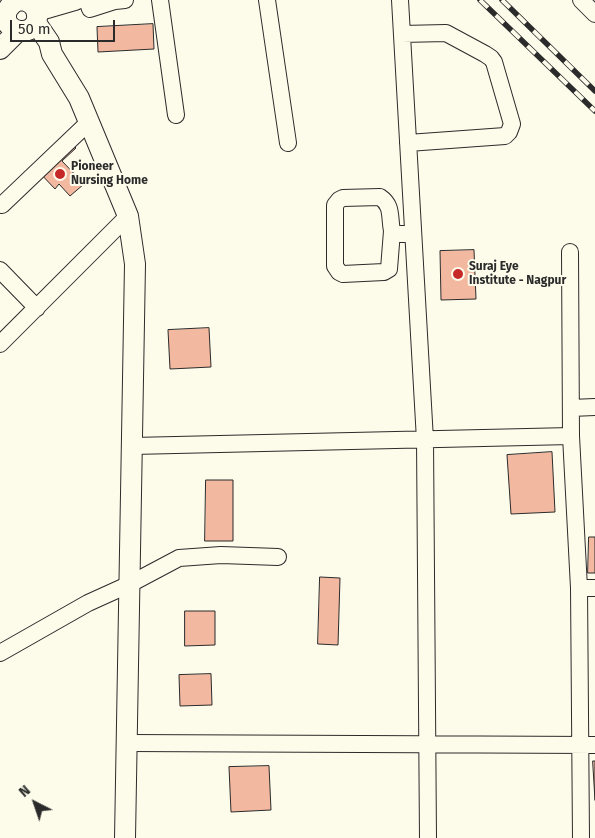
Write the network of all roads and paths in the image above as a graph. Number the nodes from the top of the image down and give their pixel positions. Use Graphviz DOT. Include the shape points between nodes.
graph roads {
  1 [pos="75,0"];
  2 [pos="87,0"];
  3 [pos="125,0"];
  4 [pos="160,0"];
  5 [pos="267,0"];
  6 [pos="400,0"];
  7 [pos="581,0"];
  8 [pos="20,12"];
  9 [pos="595,14"];
  10 [pos="402,34"];
  11 [pos="0,49"];
  12 [pos="176,114"];
  13 [pos="88,122"];
  14 [pos="288,142"];
  15 [pos="408,143"];
  16 [pos="2,205"];
  17 [pos="128,216"];
  18 [pos="392,231"];
  19 [pos="413,234"];
  20 [pos="570,252"];
  21 [pos="0,270"];
  22 [pos="37,308"];
  23 [pos="0,344"];
  24 [pos="595,407"];
  25 [pos="571,408"];
  26 [pos="571,436"];
  27 [pos="425,440"];
  28 [pos="132,446"];
  29 [pos="278,557"];
  30 [pos="130,584"];
  31 [pos="587,588"];
  32 [pos="0,653"];
  33 [pos="127,742"];
  34 [pos="428,743"];
  35 [pos="588,745"];
  36 [pos="125,838"];
  37 [pos="428,838"];
  38 [pos="581,838"];
  1 -- 8 [label="main road"];
  2 -- 3 [label="street" via="90,9"];
  4 -- 12 [label="street"];
  5 -- 14 [label="street"];
  6 -- 10 [label="street"];
  7 -- 9 [label="street"];
  8 -- 11 [label="main road"];
  8 -- 13 [label="main road" via="49,42 52,54 79,98"];
  10 -- 15 [label="street"];
  10 -- 15 [label="street" via="446,33 491,58 512,124 505,136"];
  13 -- 16 [label="street"];
  13 -- 17 [label="main road"];
  15 -- 19 [label="street"];
  17 -- 22 [label="street"];
  17 -- 28 [label="main road" via="135,264"];
  18 -- 18 [label="street" via="389,206 380,197 339,200 335,205 335,266 339,272 384,272 389,269"];
  18 -- 19 [label="street"];
  19 -- 27 [label="street"];
  20 -- 25 [label="street"];
  21 -- 22 [label="street"];
  22 -- 23 [label="street"];
  24 -- 25 [label="street"];
  25 -- 26 [label="street"];
  26 -- 27 [label="street"];
  26 -- 31 [label="street"];
  27 -- 28 [label="street"];
  27 -- 34 [label="street"];
  28 -- 30 [label="main road"];
  29 -- 30 [label="street" via="221,555 178,558"];
  30 -- 32 [label="street" via="88,603"];
  30 -- 33 [label="main road"];
  31 -- 35 [label="street"];
  33 -- 34 [label="street"];
  33 -- 36 [label="main road"];
  34 -- 35 [label="street"];
  34 -- 37 [label="street"];
  35 -- 38 [label="street"];
}
